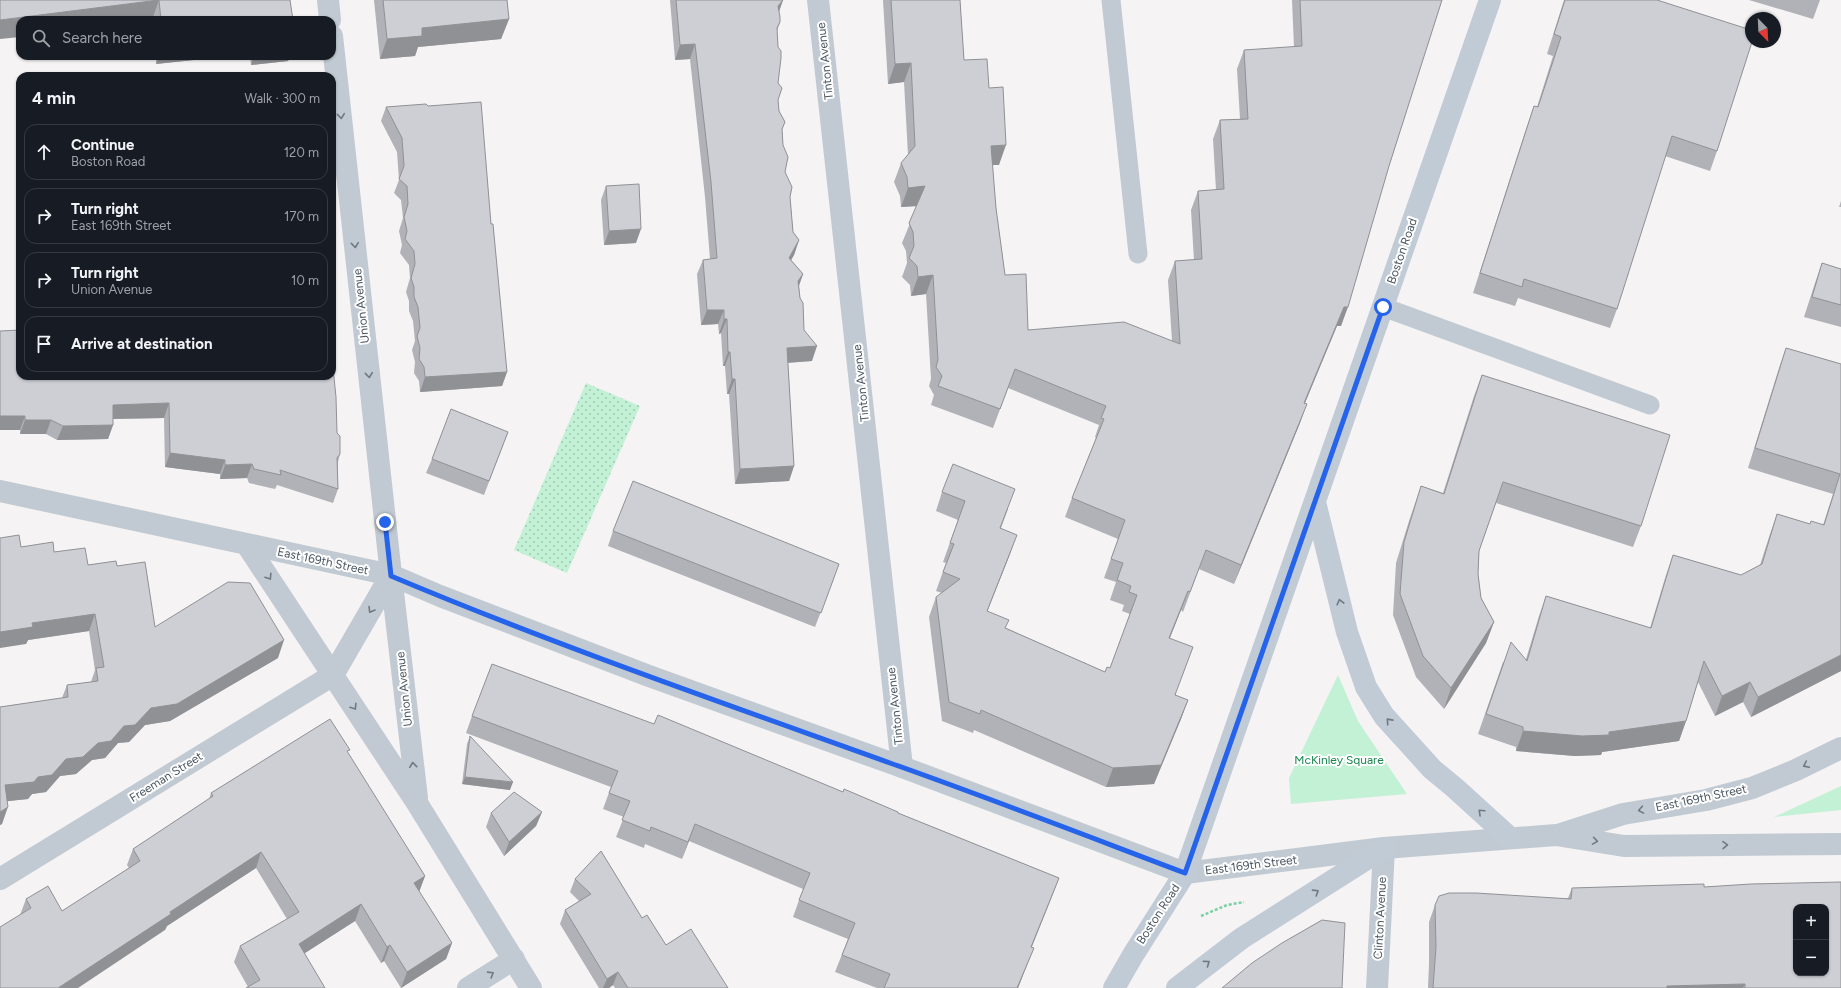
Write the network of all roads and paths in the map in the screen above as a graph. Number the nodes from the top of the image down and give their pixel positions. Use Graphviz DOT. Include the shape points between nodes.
graph roads {
  1 [pos="328,0"];
  2 [pos="818,0"];
  3 [pos="1111,0"];
  4 [pos="1490,0"];
  5 [pos="330,16"];
  6 [pos="335,60"];
  7 [pos="336,72"];
  8 [pos="336,73"];
  9 [pos="1138,254"];
  10 [pos="1383,307"];
  11 [pos="1650,405"];
  12 [pos="0,491"];
  13 [pos="1315,502"];
  14 [pos="247,545"];
  15 [pos="391,576"];
  16 [pos="333,674"];
  17 [pos="1841,748"];
  18 [pos="902,767"];
  19 [pos="417,803"];
  20 [pos="1556,835"];
  21 [pos="1510,838"];
  22 [pos="1841,844"];
  23 [pos="1384,848"];
  24 [pos="1185,873"];
  25 [pos="0,879"];
  26 [pos="1249,901"];
  27 [pos="1201,916"];
  28 [pos="514,959"];
  29 [pos="468,988"];
  30 [pos="531,988"];
  31 [pos="1114,988"];
  32 [pos="1177,988"];
  33 [pos="1377,988"];
  1 -- 5 [label="street"];
  2 -- 18 [label="street, Tinton Avenue"];
  3 -- 9 [label="lane"];
  4 -- 10 [label="main road, Boston Road"];
  6 -- 7 [label="street, Union Avenue, one-way"];
  8 -- 15 [label="street, Union Avenue, one-way"];
  10 -- 11 [label="lane"];
  10 -- 13 [label="main road, Boston Road"];
  12 -- 14 [label="street, East 169th Street"];
  21 -- 13 [label="main road, one-way" via="1432,768 1384,716 1366,687 1348,632"];
  13 -- 24 [label="main road, Boston Road"];
  14 -- 15 [label="street, East 169th Street"];
  14 -- 16 [label="street, Union Avenue, one-way"];
  15 -- 16 [label="street, one-way"];
  15 -- 18 [label="street, East 169th Street" via="642,674"];
  19 -- 15 [label="street, Union Avenue, one-way"];
  16 -- 19 [label="street, Union Avenue, one-way"];
  16 -- 25 [label="street, Freeman Street"];
  17 -- 20 [label="street, East 169th Street, one-way" via="1752,788 1706,800 1623,814"];
  18 -- 24 [label="street, East 169th Street"];
  19 -- 28 [label="street, Union Avenue"];
  20 -- 21 [label="street, East 169th Street"];
  20 -- 22 [label="street, East 169th Street, one-way" via="1624,846"];
  21 -- 23 [label="street, East 169th Street"];
  23 -- 24 [label="street, East 169th Street"];
  32 -- 23 [label="main road, one-way" via="1242,938"];
  23 -- 33 [label="street, Clinton Avenue"];
  24 -- 31 [label="main road, Boston Road"];
  26 -- 27 [label="path" via="1227,905"];
  29 -- 28 [label="street, one-way"];
  28 -- 30 [label="street, Union Avenue"];
}
